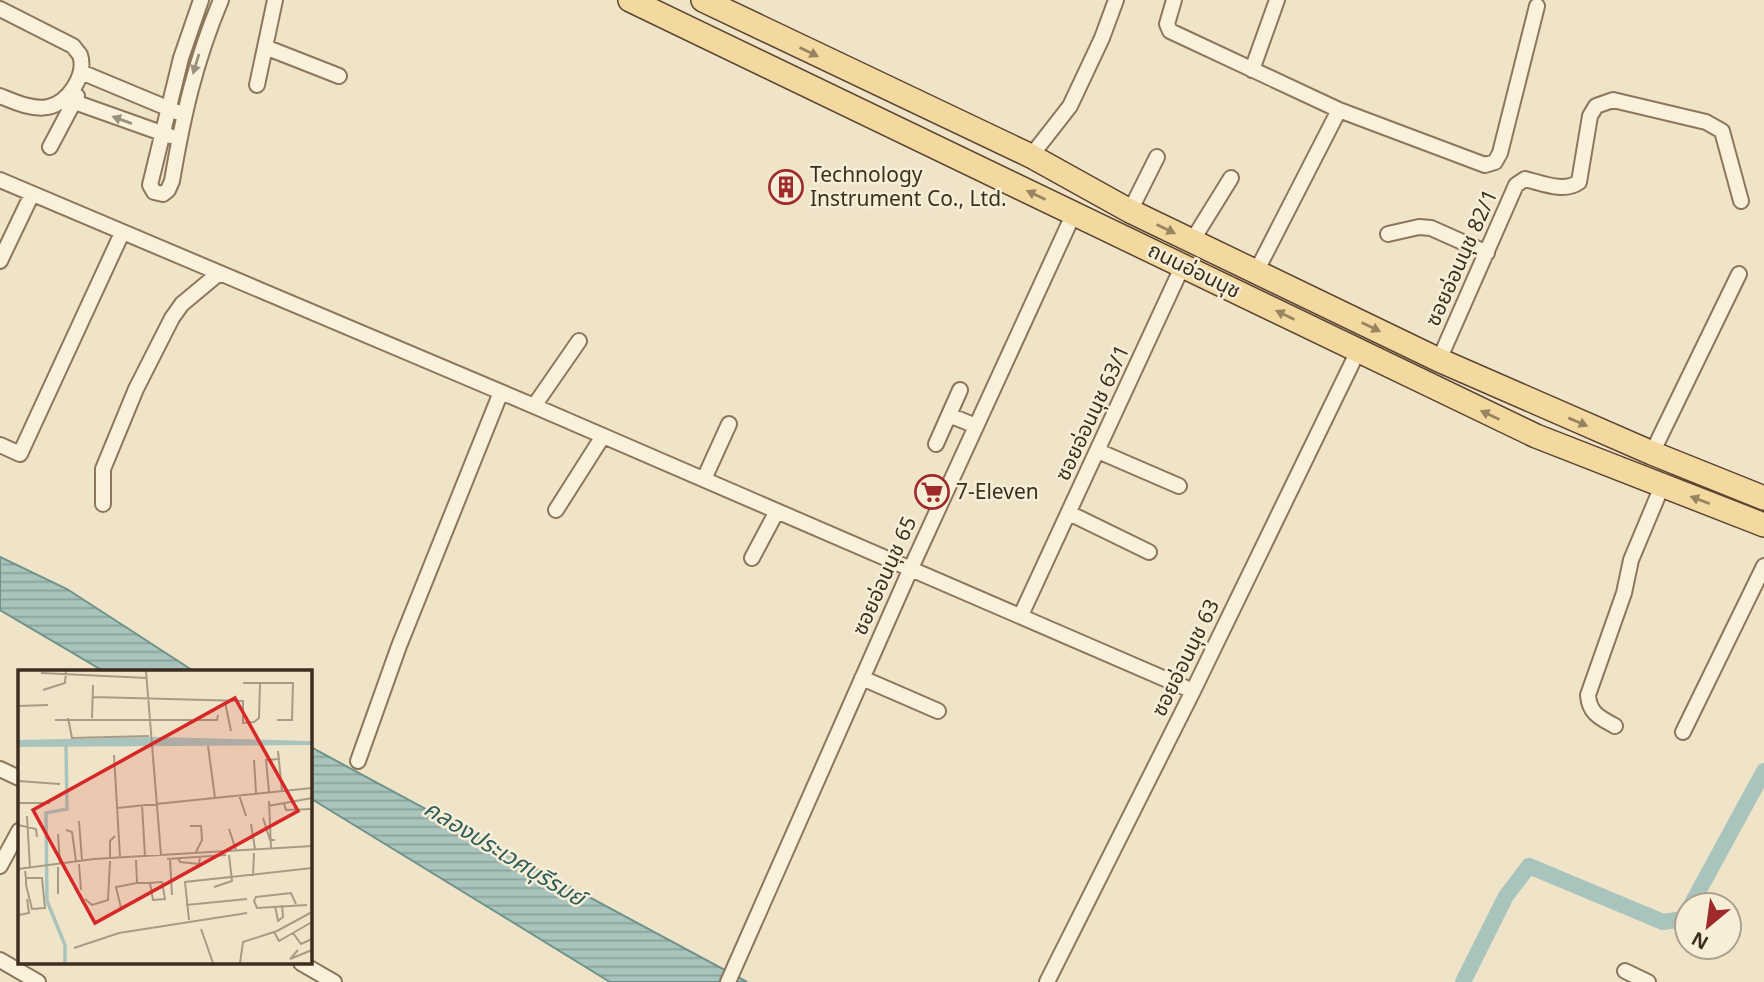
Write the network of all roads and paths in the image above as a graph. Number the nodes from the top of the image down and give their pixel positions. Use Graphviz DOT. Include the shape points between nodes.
graph roads {
  1 [pos="201,0"];
  2 [pos="220,0"];
  3 [pos="275,0"];
  4 [pos="630,0"];
  5 [pos="704,0"];
  6 [pos="1116,0"];
  7 [pos="1174,0"];
  8 [pos="1277,0"];
  9 [pos="1537,6"];
  10 [pos="0,9"];
  11 [pos="782,39"];
  12 [pos="265,47"];
  13 [pos="768,68"];
  14 [pos="1252,70"];
  15 [pos="85,74"];
  16 [pos="339,75"];
  17 [pos="257,85"];
  18 [pos="0,96"];
  19 [pos="70,100"];
  20 [pos="169,109"];
  21 [pos="1339,110"];
  22 [pos="184,115"];
  23 [pos="162,134"];
  24 [pos="179,139"];
  25 [pos="50,147"];
  26 [pos="1031,156"];
  27 [pos="1157,157"];
  28 [pos="1231,178"];
  29 [pos="0,180"];
  30 [pos="1086,187"];
  31 [pos="32,194"];
  32 [pos="1741,201"];
  33 [pos="1130,211"];
  34 [pos="1074,213"];
  35 [pos="122,233"];
  36 [pos="1388,234"];
  37 [pos="1192,241"];
  38 [pos="1487,253"];
  39 [pos="0,261"];
  40 [pos="1183,265"];
  41 [pos="1256,272"];
  42 [pos="218,274"];
  43 [pos="1739,274"];
  44 [pos="579,341"];
  45 [pos="1358,351"];
  46 [pos="1439,360"];
  47 [pos="960,390"];
  48 [pos="501,392"];
  49 [pos="534,406"];
  50 [pos="949,415"];
  51 [pos="729,424"];
  52 [pos="976,426"];
  53 [pos="603,436"];
  54 [pos="936,444"];
  55 [pos="0,445"];
  56 [pos="1098,451"];
  57 [pos="1652,453"];
  58 [pos="704,480"];
  59 [pos="1179,486"];
  60 [pos="1662,486"];
  61 [pos="1764,498"];
  62 [pos="103,504"];
  63 [pos="556,510"];
  64 [pos="777,511"];
  65 [pos="1069,513"];
  66 [pos="1764,525"];
  67 [pos="1149,552"];
  68 [pos="752,558"];
  69 [pos="1764,566"];
  70 [pos="911,568"];
  71 [pos="1021,615"];
  72 [pos="862,678"];
  73 [pos="1193,691"];
  74 [pos="938,711"];
  75 [pos="1615,726"];
  76 [pos="1683,732"];
  77 [pos="358,761"];
  78 [pos="0,769"];
  79 [pos="18,778"];
  80 [pos="18,833"];
  81 [pos="0,866"];
  82 [pos="0,960"];
  83 [pos="303,964"];
  84 [pos="1625,971"];
  85 [pos="38,982"];
  86 [pos="334,982"];
  87 [pos="728,982"];
  88 [pos="1047,982"];
  89 [pos="1648,982"];
  1 -- 20 [label="street"];
  2 -- 22 [label="street, one-way" via="196,63"];
  3 -- 12 [label="street"];
  4 -- 13 [label="main road, ถนนอ่อนนุช"];
  5 -- 11 [label="main road, ถนนอ่อนนุช"];
  6 -- 26 [label="street" via="1075,97"];
  7 -- 14 [label="street" via="1167,24 1170,31"];
  8 -- 14 [label="street"];
  9 -- 21 [label="street" via="1495,162 1485,165"];
  10 -- 15 [label="street" via="73,46"];
  11 -- 13 [label="main road"];
  11 -- 26 [label="main road, ถนนอ่อนนุช, one-way"];
  12 -- 16 [label="street"];
  12 -- 17 [label="street"];
  34 -- 13 [label="main road, ถนนอ่อนนุช, one-way"];
  14 -- 21 [label="street"];
  15 -- 19 [label="street"];
  15 -- 20 [label="street"];
  18 -- 19 [label="street" via="35,107"];
  23 -- 19 [label="street, one-way"];
  19 -- 25 [label="street"];
  20 -- 22 [label="street"];
  20 -- 23 [label="street"];
  21 -- 41 [label="street"];
  22 -- 24 [label="street"];
  23 -- 24 [label="street"];
  23 -- 24 [label="street" via="150,185 154,192 169,190"];
  26 -- 30 [label="main road, ถนนอ่อนนุช"];
  27 -- 33 [label="street"];
  28 -- 37 [label="street"];
  29 -- 31 [label="street"];
  30 -- 33 [label="main road, ถนนอ่อนนุช"];
  30 -- 34 [label="main road"];
  31 -- 35 [label="street"];
  31 -- 39 [label="street"];
  32 -- 38 [label="street, ซอยอ่อนนุช 82/1" via="1722,131 1706,122 1613,100 1596,106 1590,116 1579,182 1563,188 1525,179 1516,185"];
  33 -- 37 [label="main road, ถนนอ่อนนุช, one-way"];
  34 -- 40 [label="main road, ถนนอ่อนนุช"];
  34 -- 52 [label="street, ซอยอ่อนนุช 65"];
  35 -- 42 [label="street"];
  35 -- 55 [label="street" via="20,454"];
  36 -- 38 [label="street" via="1432,228"];
  37 -- 41 [label="main road, ถนนอ่อนนุช"];
  38 -- 46 [label="street, ซอยอ่อนนุช 82/1"];
  45 -- 40 [label="main road, ถนนอ่อนนุช, one-way"];
  40 -- 56 [label="street, ซอยอ่อนนุช 63/1"];
  41 -- 46 [label="main road, ถนนอ่อนนุช, one-way"];
  42 -- 48 [label="street"];
  42 -- 62 [label="street" via="172,318 136,389 103,469"];
  43 -- 57 [label="street"];
  44 -- 49 [label="street"];
  60 -- 45 [label="main road, ถนนอ่อนนุช, one-way" via="1536,436"];
  45 -- 73 [label="street, ซอยอ่อนนุช 63"];
  46 -- 57 [label="main road, ถนนอ่อนนุช, one-way"];
  47 -- 50 [label="street"];
  48 -- 49 [label="street"];
  48 -- 77 [label="street"];
  49 -- 53 [label="street"];
  50 -- 52 [label="street"];
  50 -- 54 [label="street"];
  51 -- 58 [label="street"];
  52 -- 70 [label="street, ซอยอ่อนนุช 65"];
  53 -- 58 [label="street"];
  53 -- 63 [label="street"];
  56 -- 59 [label="street"];
  56 -- 65 [label="street, ซอยอ่อนนุช 63/1"];
  57 -- 61 [label="main road, ถนนอ่อนนุช"];
  58 -- 64 [label="street"];
  66 -- 60 [label="main road, ถนนอ่อนนุช, one-way"];
  60 -- 75 [label="street" via="1631,560 1588,695 1594,714"];
  64 -- 68 [label="street"];
  64 -- 70 [label="street"];
  65 -- 67 [label="street"];
  65 -- 71 [label="street, ซอยอ่อนนุช 63/1"];
  69 -- 76 [label="street"];
  70 -- 71 [label="street"];
  70 -- 72 [label="street, ซอยอ่อนนุช 65"];
  71 -- 73 [label="street"];
  72 -- 74 [label="street"];
  72 -- 87 [label="street, ซอยอ่อนนุช 65"];
  73 -- 88 [label="street, ซอยอ่อนนุช 63"];
  78 -- 79 [label="street"];
  80 -- 81 [label="street"];
  82 -- 85 [label="street"];
  83 -- 86 [label="street"];
  84 -- 89 [label="street"];
}
